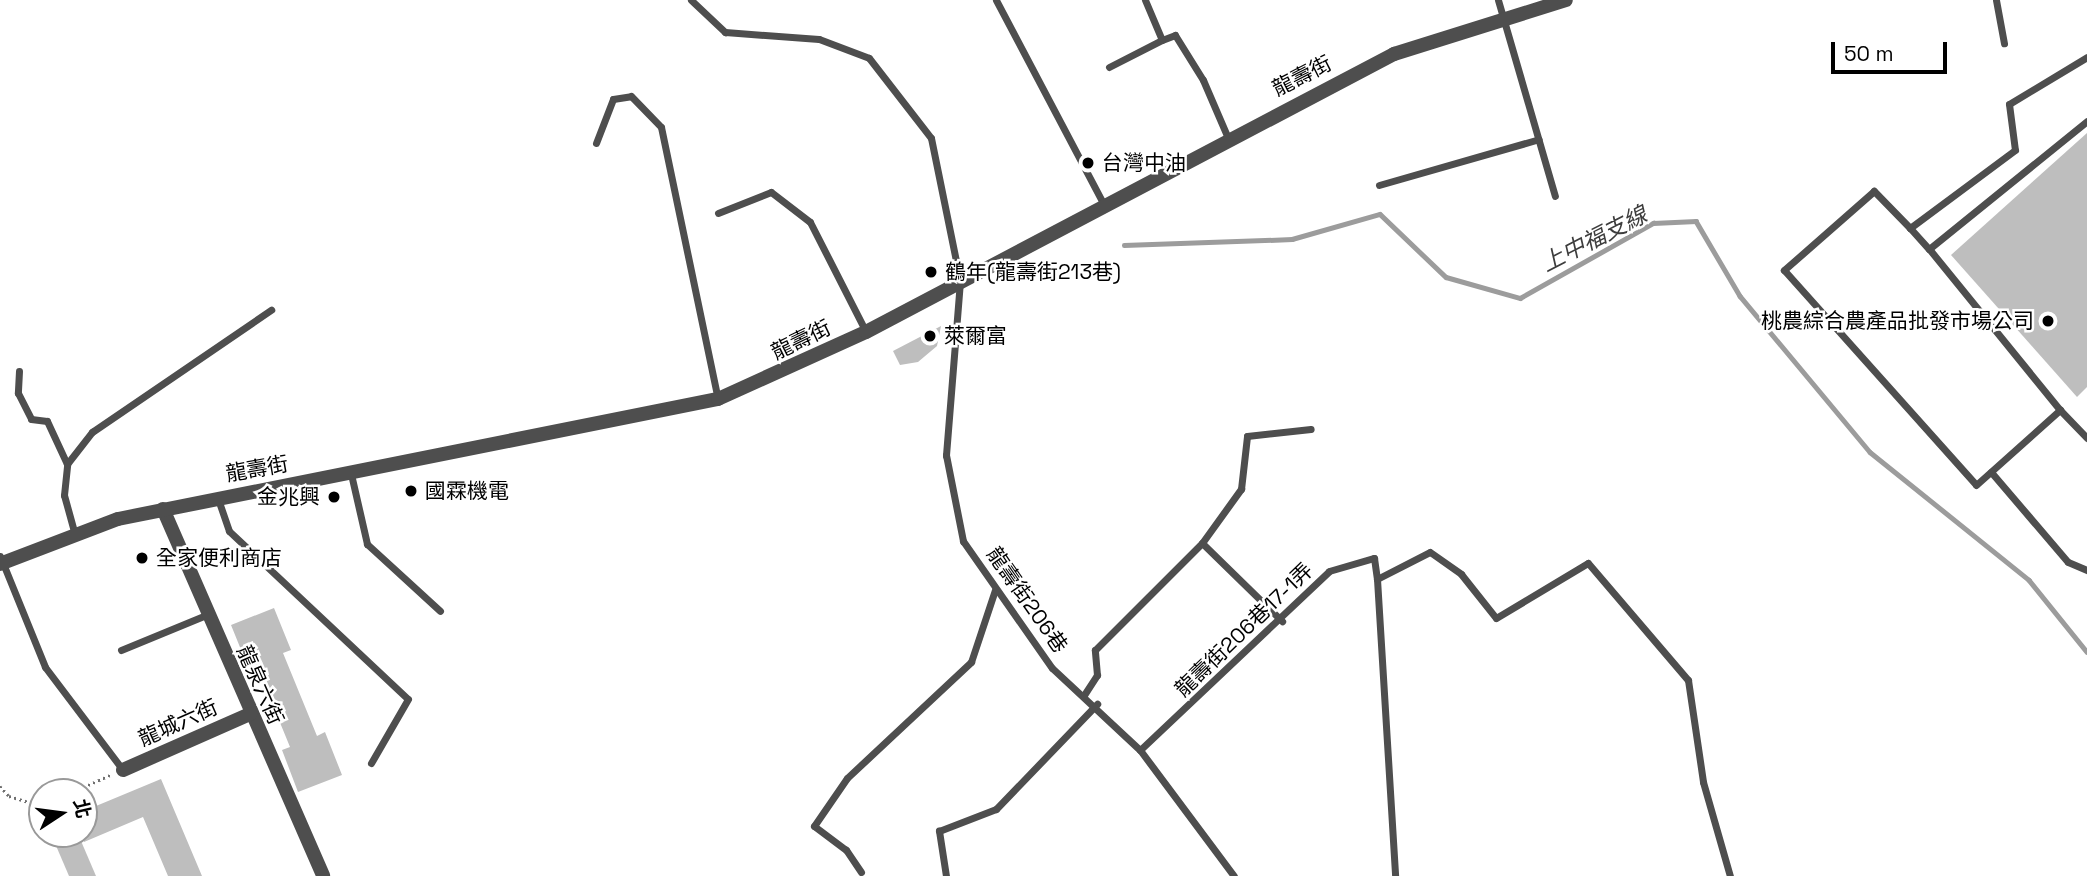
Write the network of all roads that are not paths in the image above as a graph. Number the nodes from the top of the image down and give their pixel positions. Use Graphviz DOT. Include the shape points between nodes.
graph roads {
  1 [pos="691,0"];
  2 [pos="996,0"];
  3 [pos="1145,0"];
  4 [pos="1498,0"];
  5 [pos="1566,0"];
  6 [pos="1996,0"];
  7 [pos="1505,17"];
  8 [pos="1163,40"];
  9 [pos="2004,43"];
  10 [pos="2087,57"];
  11 [pos="1109,67"];
  12 [pos="2087,121"];
  13 [pos="1228,138"];
  14 [pos="1539,139"];
  15 [pos="596,143"];
  16 [pos="1379,185"];
  17 [pos="1555,196"];
  18 [pos="1104,204"];
  19 [pos="718,213"];
  20 [pos="1910,228"];
  21 [pos="1929,249"];
  22 [pos="960,281"];
  23 [pos="271,310"];
  24 [pos="866,332"];
  25 [pos="19,371"];
  26 [pos="718,399"];
  27 [pos="2060,411"];
  28 [pos="1311,429"];
  29 [pos="2087,438"];
  30 [pos="67,464"];
  31 [pos="1991,472"];
  32 [pos="351,474"];
  33 [pos="218,498"];
  34 [pos="163,509"];
  35 [pos="75,535"];
  36 [pos="1202,543"];
  37 [pos="1,561"];
  38 [pos="2087,570"];
  39 [pos="1377,579"];
  40 [pos="995,590"];
  41 [pos="440,611"];
  42 [pos="205,615"];
  43 [pos="1282,621"];
  44 [pos="121,650"];
  45 [pos="1084,695"];
  46 [pos="1097,704"];
  47 [pos="250,714"];
  48 [pos="1140,750"];
  49 [pos="371,763"];
  50 [pos="123,770"];
  51 [pos="861,872"];
  52 [pos="323,876"];
  53 [pos="946,876"];
  54 [pos="1234,876"];
  55 [pos="1395,876"];
  56 [pos="1730,876"];
  1 -- 22 [label="lane, 龍壽街206巷" via="725,32 819,39 869,58 931,138"];
  2 -- 18 [label="lane"];
  3 -- 8 [label="lane"];
  4 -- 7 [label="lane"];
  5 -- 7 [label="street, 龍壽街"];
  6 -- 9 [label="lane"];
  7 -- 13 [label="street, 龍壽街" via="1394,54"];
  7 -- 14 [label="lane"];
  8 -- 11 [label="lane"];
  8 -- 13 [label="lane" via="1175,35"];
  10 -- 20 [label="lane" via="2009,104 2015,150"];
  12 -- 21 [label="lane"];
  13 -- 18 [label="street, 龍壽街"];
  14 -- 16 [label="lane"];
  14 -- 17 [label="lane"];
  15 -- 26 [label="lane" via="613,99 631,96 661,127"];
  18 -- 22 [label="street, 龍壽街"];
  19 -- 24 [label="lane" via="771,192 810,222"];
  20 -- 21 [label="lane"];
  20 -- 31 [label="lane" via="1874,191 1784,270 1976,485"];
  21 -- 27 [label="lane"];
  22 -- 24 [label="street, 龍壽街"];
  22 -- 40 [label="lane, 龍壽街206巷" via="946,430 950,489 963,541"];
  23 -- 30 [label="lane" via="116,413"];
  24 -- 26 [label="street, 龍壽街"];
  25 -- 30 [label="lane" via="18,393 31,419 47,421"];
  26 -- 32 [label="street, 龍壽街"];
  27 -- 29 [label="lane"];
  27 -- 31 [label="lane"];
  28 -- 36 [label="lane" via="1247,436 1241,489"];
  30 -- 35 [label="lane" via="64,495"];
  31 -- 38 [label="lane" via="2068,562"];
  32 -- 33 [label="street, 龍壽街"];
  32 -- 41 [label="lane" via="367,544"];
  33 -- 34 [label="street, 龍壽街"];
  33 -- 49 [label="lane" via="229,531 408,699"];
  34 -- 35 [label="street, 龍壽街"];
  34 -- 42 [label="street, 龍泉六街"];
  35 -- 37 [label="street, 龍壽街"];
  36 -- 43 [label="lane"];
  36 -- 45 [label="lane" via="1096,650 1097,675"];
  37 -- 50 [label="lane" via="45,667"];
  39 -- 43 [label="lane, 龍壽街206巷17-1弄" via="1374,558 1329,571"];
  39 -- 55 [label="lane"];
  39 -- 56 [label="lane" via="1430,552 1461,573 1496,618 1588,564 1688,680 1703,782"];
  40 -- 45 [label="lane, 龍壽街206巷" via="1052,668"];
  40 -- 51 [label="lane" via="971,662 846,778 814,826 846,850"];
  42 -- 44 [label="lane"];
  42 -- 47 [label="street, 龍泉六街"];
  43 -- 48 [label="lane, 龍壽街206巷17-1弄"];
  45 -- 46 [label="lane, 龍壽街206巷"];
  46 -- 48 [label="lane, 龍壽街206巷"];
  46 -- 53 [label="lane" via="996,809 939,831"];
  47 -- 50 [label="street, 龍城六街"];
  47 -- 52 [label="street, 龍泉六街"];
  48 -- 54 [label="lane, 龍壽街206巷"];
}
